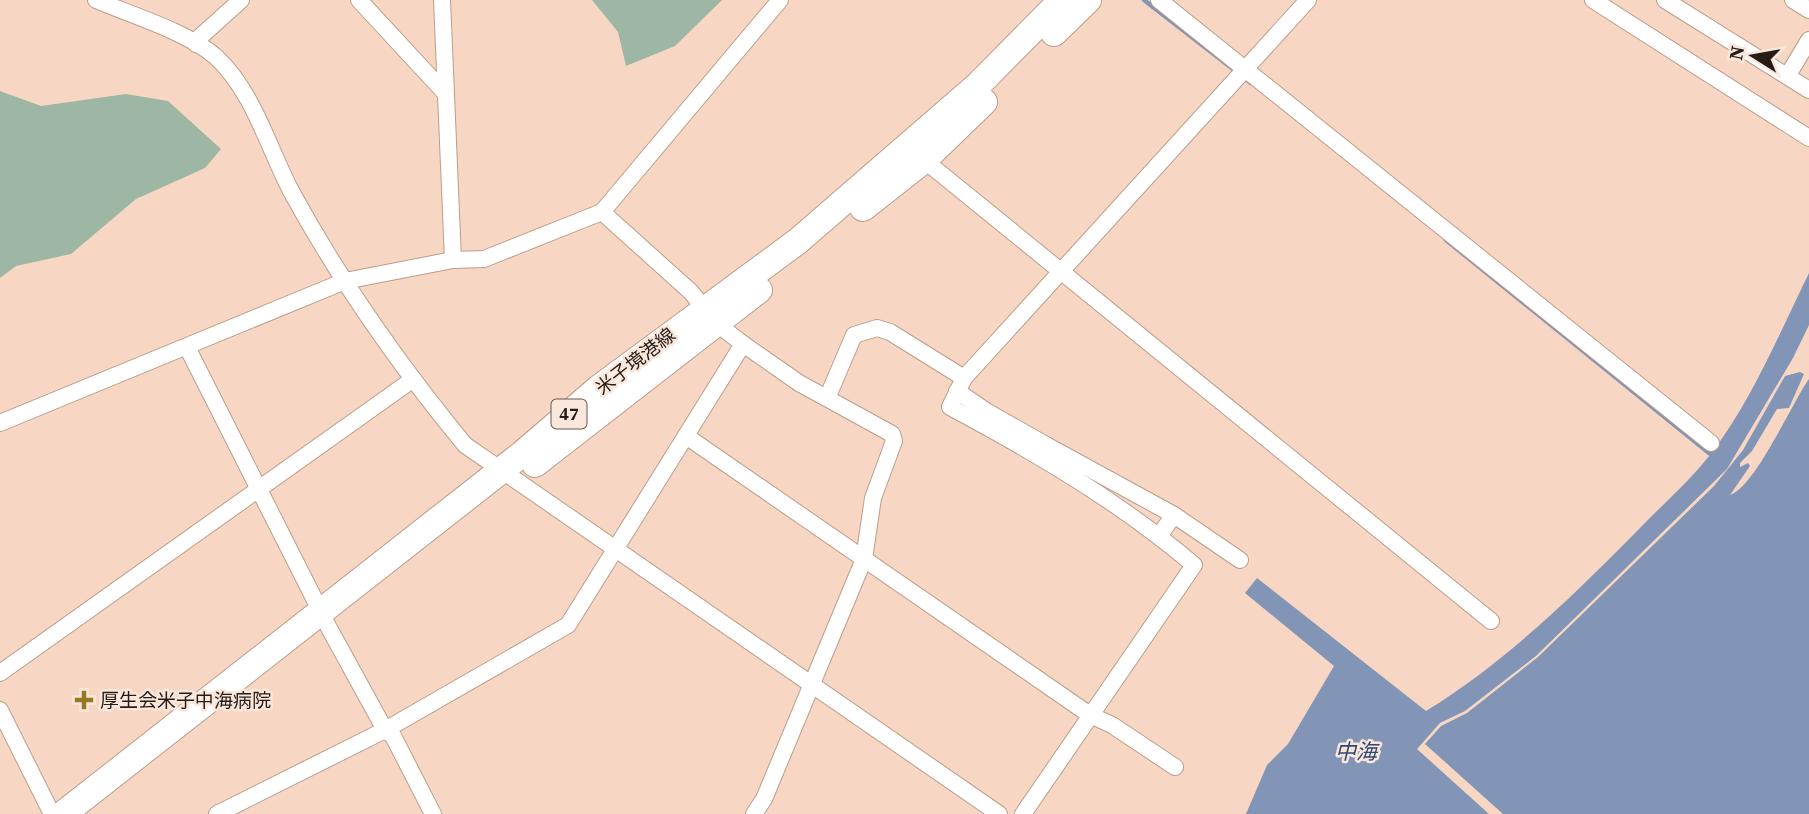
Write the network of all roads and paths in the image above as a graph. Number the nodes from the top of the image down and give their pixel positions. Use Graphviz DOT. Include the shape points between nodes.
graph roads {
  1 [pos="96,0"];
  2 [pos="241,0"];
  3 [pos="359,0"];
  4 [pos="442,0"];
  5 [pos="780,0"];
  6 [pos="1062,0"];
  7 [pos="1088,0"];
  8 [pos="1158,0"];
  9 [pos="1308,0"];
  10 [pos="1592,0"];
  11 [pos="1665,0"];
  12 [pos="1793,0"];
  13 [pos="1809,10"];
  14 [pos="1809,40"];
  15 [pos="197,44"];
  16 [pos="1242,70"];
  17 [pos="1787,75"];
  18 [pos="1809,90"];
  19 [pos="446,94"];
  20 [pos="1809,138"];
  21 [pos="924,160"];
  22 [pos="602,212"];
  23 [pos="453,260"];
  24 [pos="1061,270"];
  25 [pos="345,281"];
  26 [pos="710,316"];
  27 [pos="743,344"];
  28 [pos="187,347"];
  29 [pos="412,380"];
  30 [pos="961,384"];
  31 [pos="828,396"];
  32 [pos="0,423"];
  33 [pos="687,436"];
  34 [pos="1711,443"];
  35 [pos="1043,450"];
  36 [pos="509,474"];
  37 [pos="258,489"];
  38 [pos="1174,514"];
  39 [pos="1159,536"];
  40 [pos="614,548"];
  41 [pos="864,559"];
  42 [pos="1240,560"];
  43 [pos="325,619"];
  44 [pos="1491,621"];
  45 [pos="0,673"];
  46 [pos="810,686"];
  47 [pos="0,710"];
  48 [pos="1090,715"];
  49 [pos="385,730"];
  50 [pos="1175,767"];
  51 [pos="52,814"];
  52 [pos="63,814"];
  53 [pos="90,814"];
  54 [pos="217,814"];
  55 [pos="433,814"];
  56 [pos="754,814"];
  57 [pos="999,814"];
  58 [pos="1023,814"];
  1 -- 15 [label="street"];
  2 -- 15 [label="street"];
  3 -- 19 [label="street"];
  4 -- 19 [label="street"];
  5 -- 22 [label="street"];
  6 -- 26 [label="main road, 米子境港線 / 47" via="978,85"];
  7 -- 21 [label="main road, 米子境港線 / 47"];
  8 -- 16 [label="street"];
  9 -- 16 [label="street"];
  10 -- 20 [label="street"];
  11 -- 17 [label="street"];
  12 -- 13 [label="street"];
  14 -- 17 [label="street"];
  15 -- 25 [label="street" via="238,81 292,191"];
  16 -- 24 [label="street"];
  16 -- 34 [label="street"];
  17 -- 18 [label="street"];
  19 -- 23 [label="street"];
  21 -- 24 [label="street"];
  21 -- 26 [label="main road, 米子境港線 / 47"];
  22 -- 23 [label="street" via="484,259"];
  22 -- 26 [label="street" via="691,292"];
  23 -- 25 [label="street"];
  24 -- 30 [label="street"];
  24 -- 44 [label="street"];
  25 -- 28 [label="street"];
  25 -- 29 [label="street"];
  26 -- 27 [label="street"];
  26 -- 36 [label="main road, 米子境港線 / 47"];
  27 -- 31 [label="street" via="799,383"];
  27 -- 33 [label="street"];
  28 -- 32 [label="street"];
  28 -- 37 [label="street"];
  29 -- 36 [label="street" via="465,445"];
  29 -- 37 [label="street"];
  30 -- 31 [label="street" via="890,332 877,328 854,335"];
  30 -- 35 [label="street" via="950,407"];
  31 -- 41 [label="street" via="892,434 894,441 873,498"];
  33 -- 40 [label="street"];
  33 -- 41 [label="street"];
  35 -- 38 [label="street"];
  35 -- 39 [label="street"];
  36 -- 40 [label="street"];
  36 -- 43 [label="main road, 米子境港線 / 47"];
  37 -- 43 [label="street"];
  37 -- 45 [label="street"];
  38 -- 39 [label="street"];
  38 -- 42 [label="street"];
  39 -- 48 [label="street" via="1194,565"];
  40 -- 46 [label="street"];
  40 -- 49 [label="street" via="568,625"];
  41 -- 46 [label="street"];
  41 -- 48 [label="street"];
  43 -- 49 [label="street"];
  43 -- 52 [label="main road, 米子境港線 / 47"];
  43 -- 53 [label="main road, 米子境港線 / 47"];
  46 -- 56 [label="street"];
  46 -- 57 [label="street"];
  47 -- 51 [label="street"];
  48 -- 50 [label="street"];
  48 -- 58 [label="street"];
  49 -- 54 [label="street"];
  49 -- 55 [label="street" via="393,736"];
}
